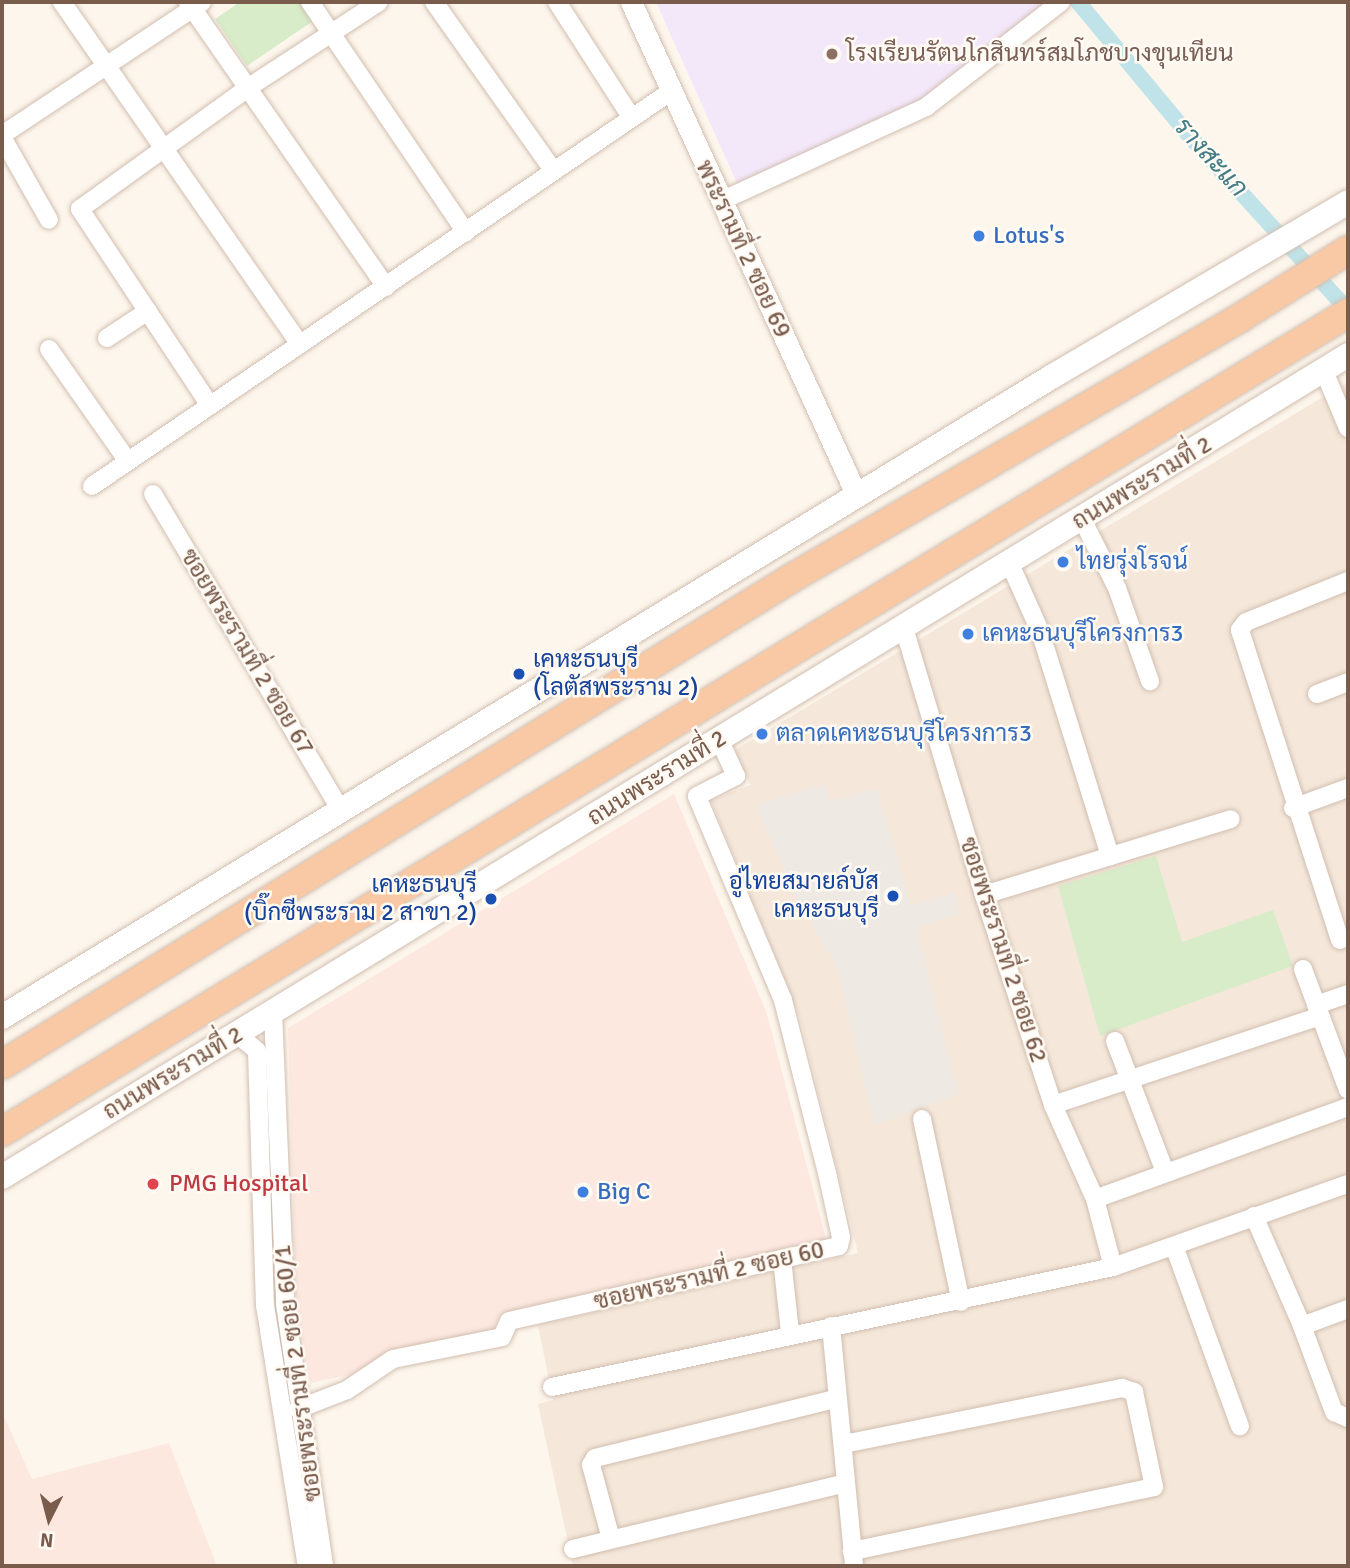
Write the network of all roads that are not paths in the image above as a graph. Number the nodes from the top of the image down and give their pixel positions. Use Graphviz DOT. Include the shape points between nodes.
graph roads {
  1 [pos="62,2"];
  2 [pos="310,2"];
  3 [pos="379,2"];
  4 [pos="434,2"];
  5 [pos="557,2"];
  6 [pos="631,2"];
  7 [pos="194,4"];
  8 [pos="1059,4"];
  9 [pos="331,34"];
  10 [pos="104,64"];
  11 [pos="249,87"];
  12 [pos="670,92"];
  13 [pos="631,117"];
  14 [pos="2,136"];
  15 [pos="166,151"];
  16 [pos="553,170"];
  17 [pos="721,201"];
  18 [pos="1348,202"];
  19 [pos="49,220"];
  20 [pos="466,232"];
  21 [pos="1346,251"];
  22 [pos="386,287"];
  23 [pos="148,311"];
  24 [pos="1340,318"];
  25 [pos="107,338"];
  26 [pos="300,345"];
  27 [pos="49,349"];
  28 [pos="1348,355"];
  29 [pos="1324,371"];
  30 [pos="209,404"];
  31 [pos="1345,407"];
  32 [pos="1348,428"];
  33 [pos="127,460"];
  34 [pos="92,486"];
  35 [pos="153,494"];
  36 [pos="857,496"];
  37 [pos="1082,519"];
  38 [pos="1010,564"];
  39 [pos="1348,581"];
  40 [pos="904,628"];
  41 [pos="1150,681"];
  42 [pos="1348,682"];
  43 [pos="1317,694"];
  44 [pos="719,739"];
  45 [pos="1348,788"];
  46 [pos="1293,808"];
  47 [pos="341,811"];
  48 [pos="1231,819"];
  49 [pos="1110,856"];
  50 [pos="984,895"];
  51 [pos="1340,940"];
  52 [pos="1303,970"];
  53 [pos="1348,994"];
  54 [pos="1318,1011"];
  55 [pos="273,1012"];
  56 [pos="2,1017"];
  57 [pos="237,1034"];
  58 [pos="1115,1041"];
  59 [pos="2,1065"];
  60 [pos="1131,1081"];
  61 [pos="1348,1089"];
  62 [pos="1053,1105"];
  63 [pos="1348,1107"];
  64 [pos="922,1119"];
  65 [pos="2,1132"];
  66 [pos="1165,1172"];
  67 [pos="2,1177"];
  68 [pos="1348,1184"];
  69 [pos="1095,1199"];
  70 [pos="1254,1216"];
  71 [pos="1174,1246"];
  72 [pos="782,1259"];
  73 [pos="1113,1267"];
  74 [pos="961,1302"];
  75 [pos="1348,1309"];
  76 [pos="831,1326"];
  77 [pos="1302,1326"];
  78 [pos="790,1333"];
  79 [pos="552,1387"];
  80 [pos="835,1399"];
  81 [pos="298,1409"];
  82 [pos="1348,1418"];
  83 [pos="1240,1426"];
  84 [pos="844,1444"];
  85 [pos="845,1483"];
  86 [pos="611,1539"];
  87 [pos="573,1549"];
  88 [pos="853,1559"];
  89 [pos="307,1566"];
  90 [pos="324,1566"];
  1 -- 10 [label="street"];
  2 -- 9 [label="street"];
  3 -- 9 [label="street"];
  4 -- 16 [label="street"];
  5 -- 13 [label="street"];
  6 -- 12 [label="street, พระรามที่ 2 ซอย 69"];
  7 -- 10 [label="street"];
  7 -- 11 [label="street"];
  8 -- 17 [label="street" via="926,107"];
  9 -- 11 [label="street"];
  9 -- 20 [label="street"];
  10 -- 14 [label="street"];
  10 -- 15 [label="street"];
  11 -- 15 [label="street"];
  11 -- 22 [label="street"];
  12 -- 13 [label="street"];
  12 -- 17 [label="street, พระรามที่ 2 ซอย 69"];
  13 -- 16 [label="street"];
  14 -- 19 [label="street"];
  15 -- 23 [label="street" via="80,209"];
  15 -- 26 [label="street"];
  16 -- 20 [label="street"];
  17 -- 36 [label="street, พระรามที่ 2 ซอย 69"];
  18 -- 36 [label="main road"];
  20 -- 22 [label="street"];
  21 -- 59 [label="highway" via="1240,318 790,579"];
  22 -- 26 [label="street"];
  23 -- 25 [label="street"];
  23 -- 30 [label="street"];
  24 -- 65 [label="highway, ถนนพระรามที่ 2"];
  26 -- 30 [label="street"];
  27 -- 33 [label="street"];
  28 -- 29 [label="main road, ถนนพระรามที่ 2"];
  29 -- 31 [label="street"];
  29 -- 37 [label="main road, ถนนพระรามที่ 2"];
  30 -- 33 [label="street"];
  31 -- 32 [label="street"];
  33 -- 34 [label="street"];
  35 -- 47 [label="street, ซอยพระรามที่ 2 ซอย 67"];
  36 -- 47 [label="main road"];
  37 -- 38 [label="main road, ถนนพระรามที่ 2"];
  37 -- 41 [label="street" via="1117,588"];
  38 -- 40 [label="main road, ถนนพระรามที่ 2"];
  38 -- 49 [label="street" via="1040,631"];
  39 -- 46 [label="street" via="1246,622 1240,630"];
  40 -- 44 [label="main road, ถนนพระรามที่ 2"];
  40 -- 50 [label="street, ซอยพระรามที่ 2 ซอย 62"];
  42 -- 43 [label="street"];
  44 -- 55 [label="main road, ถนนพระรามที่ 2"];
  44 -- 72 [label="street, ซอยพระรามที่ 2 ซอย 60" via="736,776 697,796 783,1000 841,1237 835,1248"];
  45 -- 46 [label="street"];
  46 -- 51 [label="street"];
  47 -- 56 [label="main road"];
  48 -- 49 [label="street"];
  49 -- 50 [label="street"];
  50 -- 62 [label="street, ซอยพระรามที่ 2 ซอย 62"];
  52 -- 54 [label="street"];
  53 -- 54 [label="street"];
  54 -- 60 [label="street"];
  54 -- 61 [label="street"];
  55 -- 57 [label="main road, ถนนพระรามที่ 2"];
  55 -- 81 [label="street, ซอยพระรามที่ 2 ซอย 60/1" via="285,1304"];
  57 -- 67 [label="main road, ถนนพระรามที่ 2"];
  57 -- 89 [label="street, ซอยพระรามที่ 2 ซอย 60/1" via="257,1051 265,1306"];
  58 -- 60 [label="street"];
  60 -- 62 [label="street"];
  60 -- 66 [label="street"];
  62 -- 69 [label="street, ซอยพระรามที่ 2 ซอย 62"];
  63 -- 66 [label="street"];
  64 -- 74 [label="street"];
  66 -- 69 [label="street"];
  68 -- 70 [label="street"];
  69 -- 73 [label="street, ซอยพระรามที่ 2 ซอย 62"];
  70 -- 71 [label="street"];
  70 -- 77 [label="street"];
  71 -- 73 [label="street"];
  71 -- 83 [label="street"];
  72 -- 78 [label="street"];
  72 -- 81 [label="street, ซอยพระรามที่ 2 ซอย 60" via="509,1321 502,1337 393,1359 347,1390"];
  73 -- 74 [label="street"];
  74 -- 76 [label="street"];
  75 -- 77 [label="street"];
  76 -- 78 [label="street"];
  76 -- 80 [label="street"];
  77 -- 82 [label="street" via="1334,1412"];
  78 -- 79 [label="street"];
  80 -- 84 [label="street"];
  80 -- 86 [label="street" via="595,1458 591,1465"];
  81 -- 90 [label="street, ซอยพระรามที่ 2 ซอย 60/1"];
  84 -- 85 [label="street"];
  84 -- 88 [label="street" via="1122,1388 1134,1392 1154,1487"];
  85 -- 86 [label="street"];
  85 -- 88 [label="street"];
  86 -- 87 [label="street"];
}
